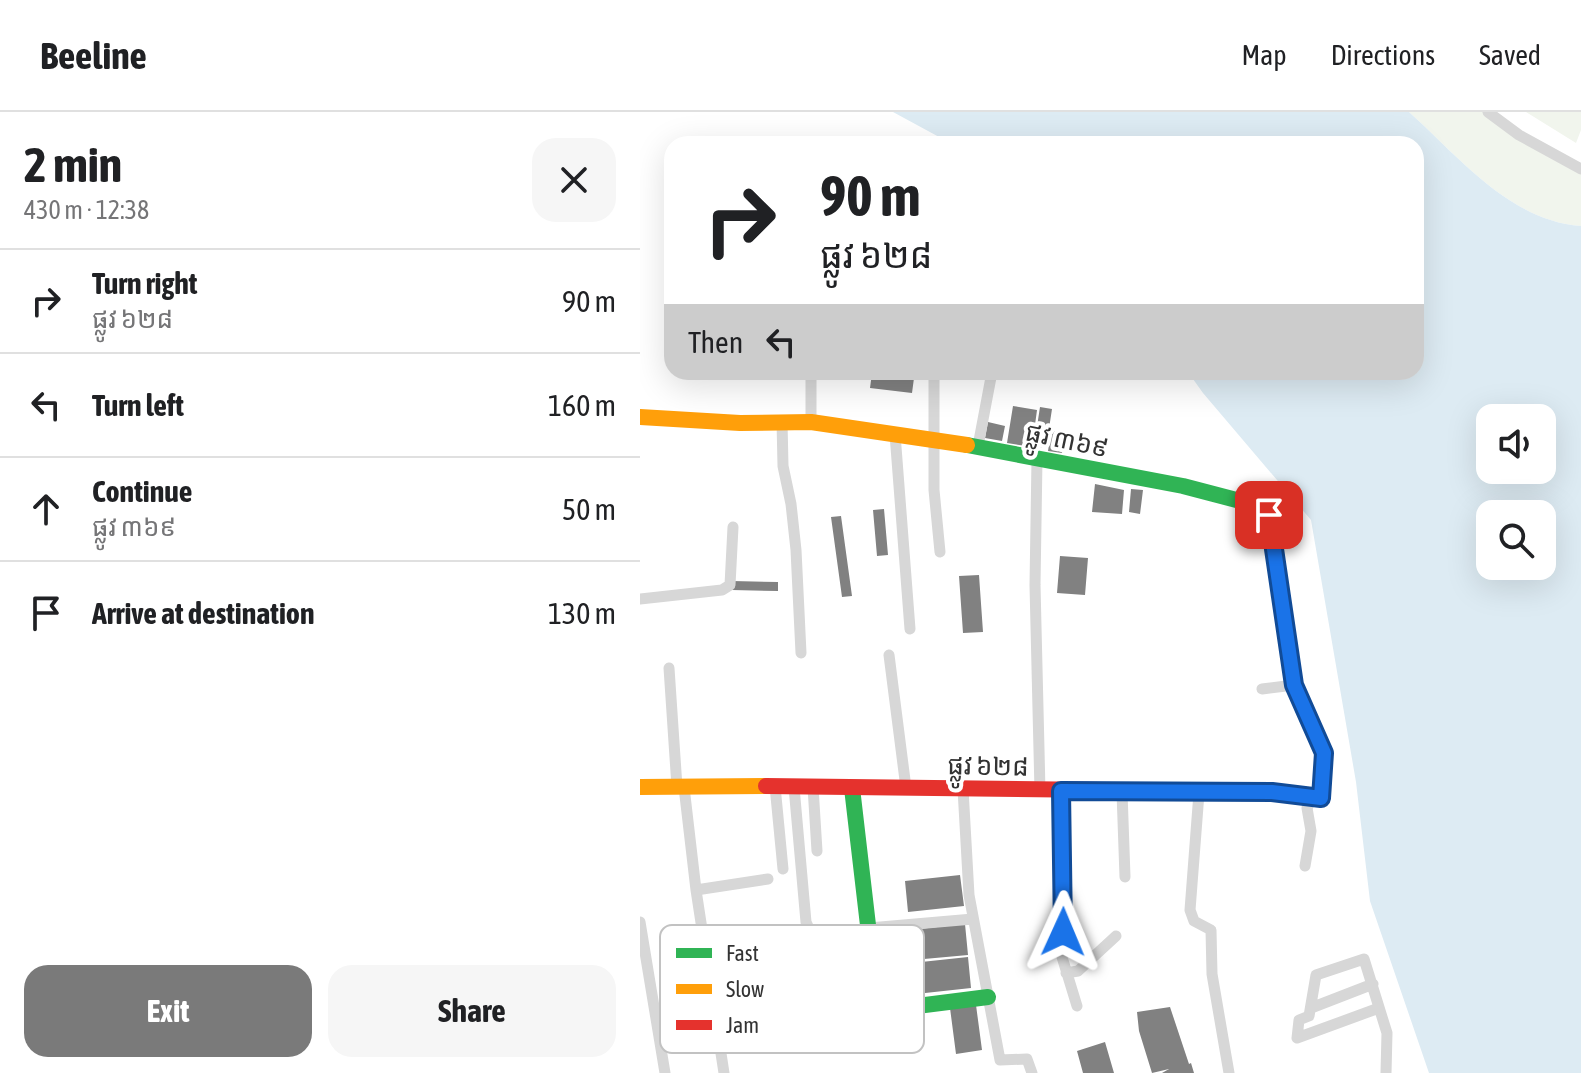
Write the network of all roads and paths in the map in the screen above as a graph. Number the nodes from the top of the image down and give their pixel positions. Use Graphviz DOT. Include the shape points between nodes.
graph roads {
  1 [pos="1488,112"];
  2 [pos="1581,169"];
  3 [pos="811,380"];
  4 [pos="934,380"];
  5 [pos="990,380"];
  6 [pos="640,417"];
  7 [pos="782,421"];
  8 [pos="811,422"];
  9 [pos="895,434"];
  10 [pos="936,439"];
  11 [pos="978,446"];
  12 [pos="1037,459"];
  13 [pos="733,527"];
  14 [pos="940,552"];
  15 [pos="640,599"];
  16 [pos="910,629"];
  17 [pos="801,653"];
  18 [pos="889,655"];
  19 [pos="669,668"];
  20 [pos="1294,685"];
  21 [pos="1262,689"];
  22 [pos="775,786"];
  23 [pos="640,787"];
  24 [pos="681,787"];
  25 [pos="794,787"];
  26 [pos="813,787"];
  27 [pos="852,788"];
  28 [pos="906,788"];
  29 [pos="963,789"];
  30 [pos="1040,791"];
  31 [pos="1061,791"];
  32 [pos="1122,792"];
  33 [pos="1199,793"];
  34 [pos="1312,798"];
  35 [pos="817,851"];
  36 [pos="1305,866"];
  37 [pos="783,869"];
  38 [pos="1125,877"];
  39 [pos="768,879"];
  40 [pos="696,890"];
  41 [pos="973,919"];
  42 [pos="640,922"];
  43 [pos="701,925"];
  44 [pos="807,925"];
  45 [pos="869,925"];
  46 [pos="904,925"];
  47 [pos="1116,936"];
  48 [pos="1066,973"];
  49 [pos="1373,984"];
  50 [pos="988,997"];
  51 [pos="924,1005"];
  52 [pos="1077,1006"];
  53 [pos="1311,1008"];
  54 [pos="1379,1008"];
  55 [pos="660,1043"];
  56 [pos="662,1053"];
  57 [pos="721,1053"];
  58 [pos="665,1073"];
  59 [pos="724,1073"];
  60 [pos="1032,1073"];
  61 [pos="1229,1073"];
  62 [pos="1386,1073"];
  1 -- 2 [label="street"];
  3 -- 8 [label="street"];
  4 -- 10 [label="street"];
  5 -- 11 [label="street"];
  6 -- 7 [label="street, ផ្លូវ ៣៦៩"];
  7 -- 8 [label="street, ផ្លូវ ៣៦៩"];
  7 -- 17 [label="street"];
  8 -- 9 [label="street, ផ្លូវ ៣៦៩"];
  9 -- 10 [label="street, ផ្លូវ ៣៦៩"];
  9 -- 16 [label="street"];
  10 -- 11 [label="street, ផ្លូវ ៣៦៩"];
  10 -- 14 [label="street"];
  11 -- 12 [label="street, ផ្លូវ ៣៦៩"];
  12 -- 20 [label="street, ផ្លូវ ៣៦៩" via="1268,508"];
  12 -- 30 [label="street"];
  13 -- 15 [label="street" via="730,585"];
  18 -- 28 [label="street"];
  19 -- 24 [label="street"];
  20 -- 21 [label="street"];
  20 -- 34 [label="street, ផ្លូវ ៣៦៩" via="1324,753 1321,798"];
  22 -- 24 [label="street, ផ្លូវ ៦២៨"];
  22 -- 25 [label="street, ផ្លូវ ៦២៨"];
  22 -- 37 [label="street"];
  23 -- 24 [label="street, ផ្លូវ ៦២៨"];
  24 -- 40 [label="street"];
  25 -- 26 [label="street, ផ្លូវ ៦២៨"];
  25 -- 44 [label="street"];
  26 -- 27 [label="street, ផ្លូវ ៦២៨"];
  26 -- 35 [label="street"];
  27 -- 28 [label="street, ផ្លូវ ៦២៨"];
  27 -- 45 [label="street"];
  28 -- 29 [label="street, ផ្លូវ ៦២៨"];
  29 -- 30 [label="street, ផ្លូវ ៦២៨"];
  29 -- 41 [label="street"];
  30 -- 31 [label="street, ផ្លូវ ៦២៨"];
  31 -- 32 [label="street, ផ្លូវ ៦២៨"];
  31 -- 48 [label="street"];
  32 -- 33 [label="street, ផ្លូវ ៦២៨"];
  32 -- 38 [label="street"];
  33 -- 34 [label="street, ផ្លូវ ៦២៨" via="1272,792"];
  33 -- 61 [label="street" via="1190,910 1194,921 1211,930 1212,974"];
  34 -- 36 [label="street"];
  39 -- 40 [label="street"];
  40 -- 43 [label="street"];
  41 -- 46 [label="street"];
  41 -- 50 [label="street"];
  42 -- 55 [label="street"];
  47 -- 48 [label="street" via="1078,971"];
  48 -- 52 [label="street"];
  49 -- 53 [label="street"];
  49 -- 53 [label="street" via="1364,959 1316,975"];
  49 -- 54 [label="street"];
  50 -- 51 [label="street"];
  50 -- 60 [label="street" via="1000,1060 1027,1059"];
  53 -- 54 [label="street" via="1309,1016 1299,1020 1297,1038"];
  54 -- 62 [label="street" via="1387,1033"];
  56 -- 58 [label="street"];
  57 -- 59 [label="street"];
}
